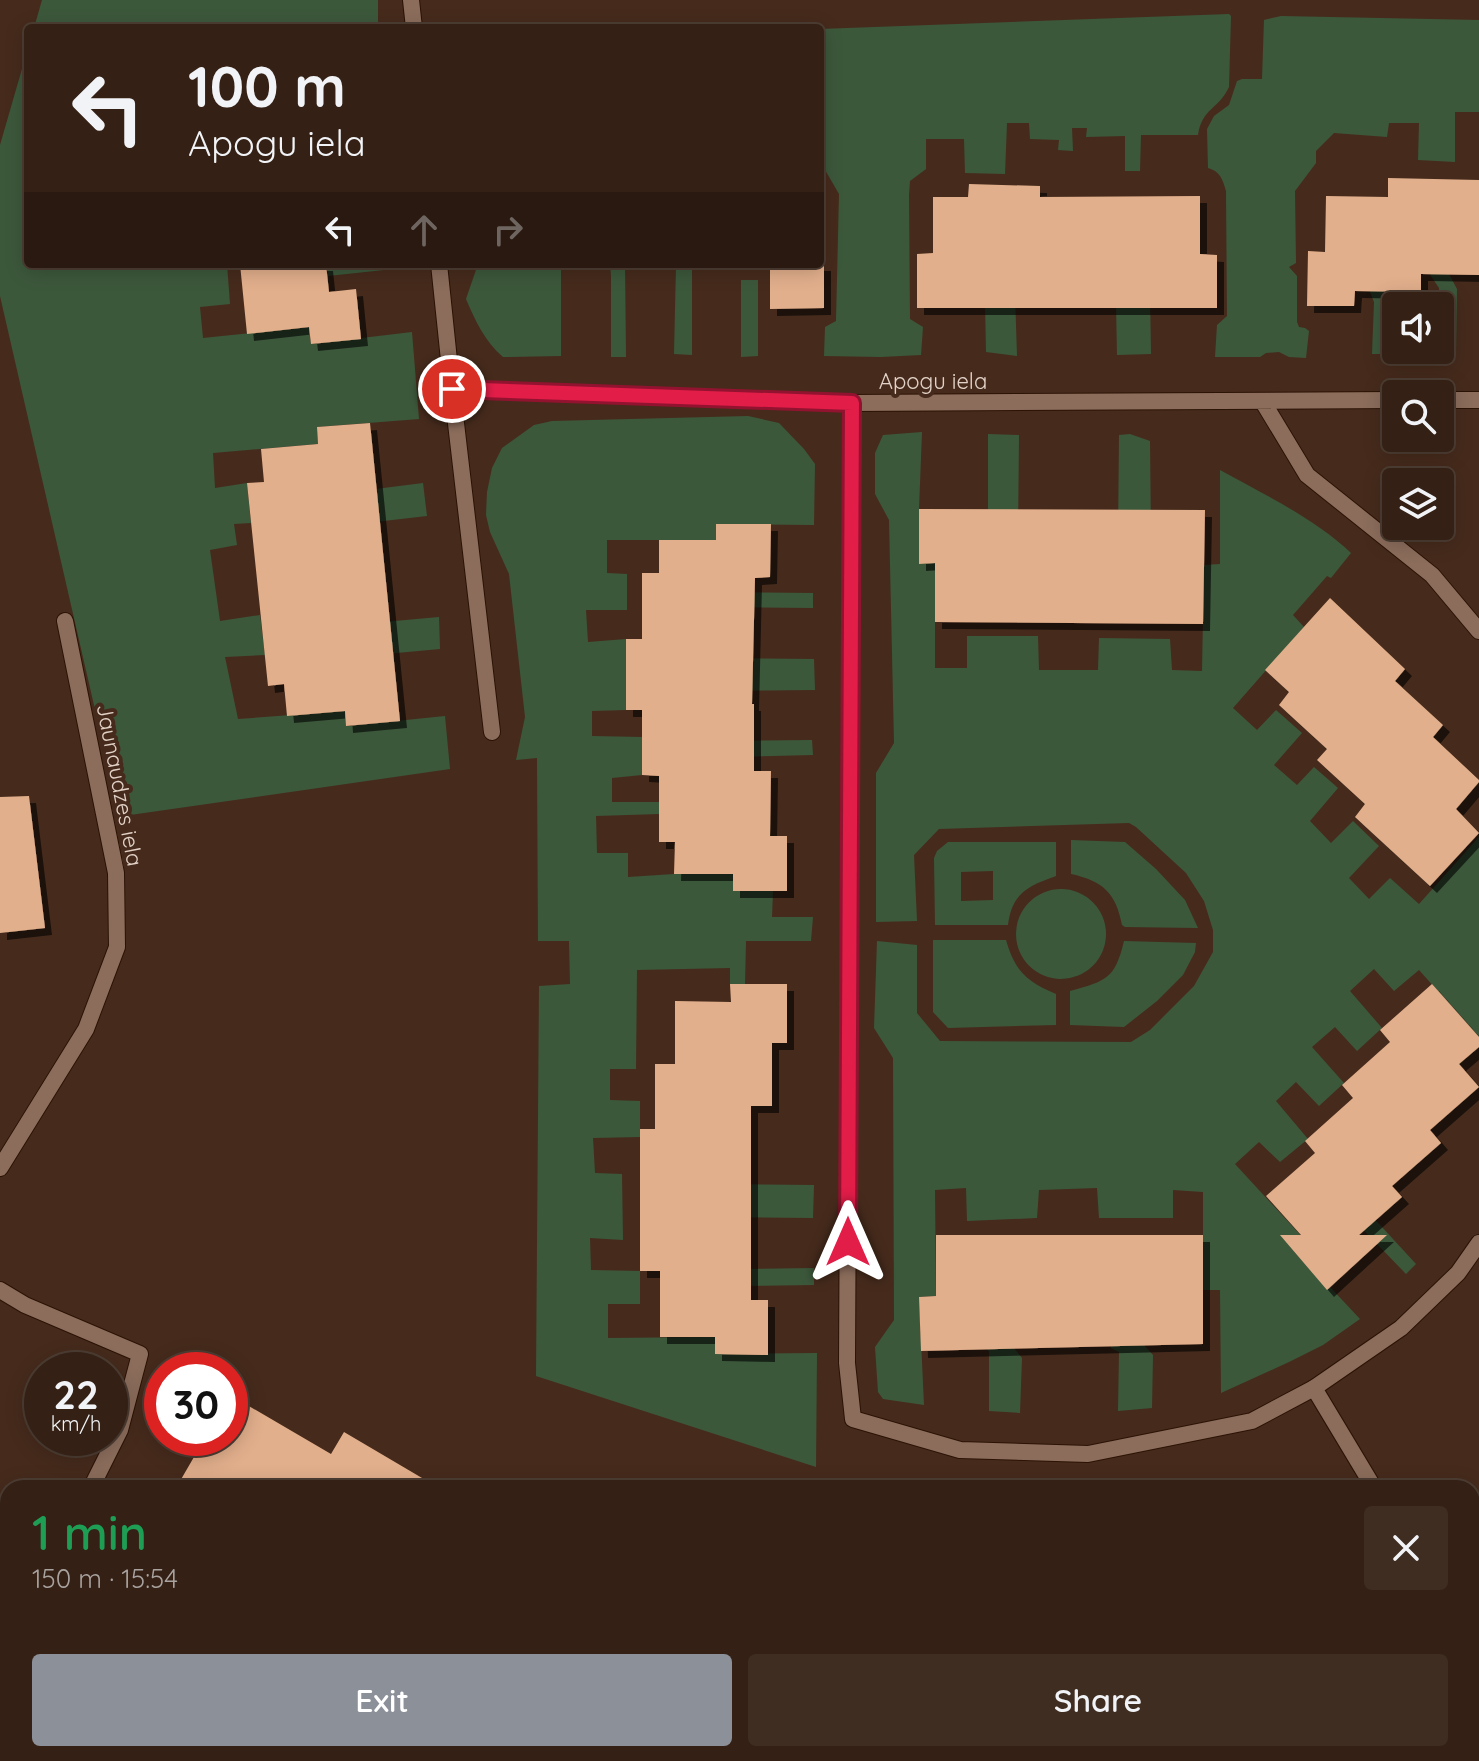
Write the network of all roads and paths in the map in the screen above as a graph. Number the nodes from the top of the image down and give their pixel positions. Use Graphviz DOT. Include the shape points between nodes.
graph roads {
  1 [pos="411,0"];
  2 [pos="414,24"];
  3 [pos="439,268"];
  4 [pos="452,389"];
  5 [pos="1382,400"];
  6 [pos="1454,400"];
  7 [pos="1479,400"];
  8 [pos="1263,402"];
  9 [pos="852,403"];
  10 [pos="65,621"];
  11 [pos="1479,631"];
  12 [pos="492,732"];
  13 [pos="0,1168"];
  14 [pos="1479,1243"];
  15 [pos="0,1290"];
  16 [pos="1314,1388"];
  17 [pos="95,1480"];
  18 [pos="1369,1480"];
  1 -- 2 [label="street"];
  3 -- 4 [label="street"];
  4 -- 9 [label="street, Apogu iela"];
  4 -- 12 [label="street"];
  5 -- 8 [label="street, Apogu iela"];
  6 -- 7 [label="street"];
  8 -- 9 [label="street, Apogu iela"];
  8 -- 11 [label="street" via="1307,475 1432,575"];
  9 -- 16 [label="street" via="847,1363 853,1419 960,1450 1088,1454 1252,1421"];
  10 -- 13 [label="street, Jaunaudzes iela" via="116,873 117,947 86,1029"];
  14 -- 16 [label="street" via="1458,1273 1401,1328"];
  15 -- 17 [label="street" via="140,1354 120,1430"];
  16 -- 18 [label="street"];
}
